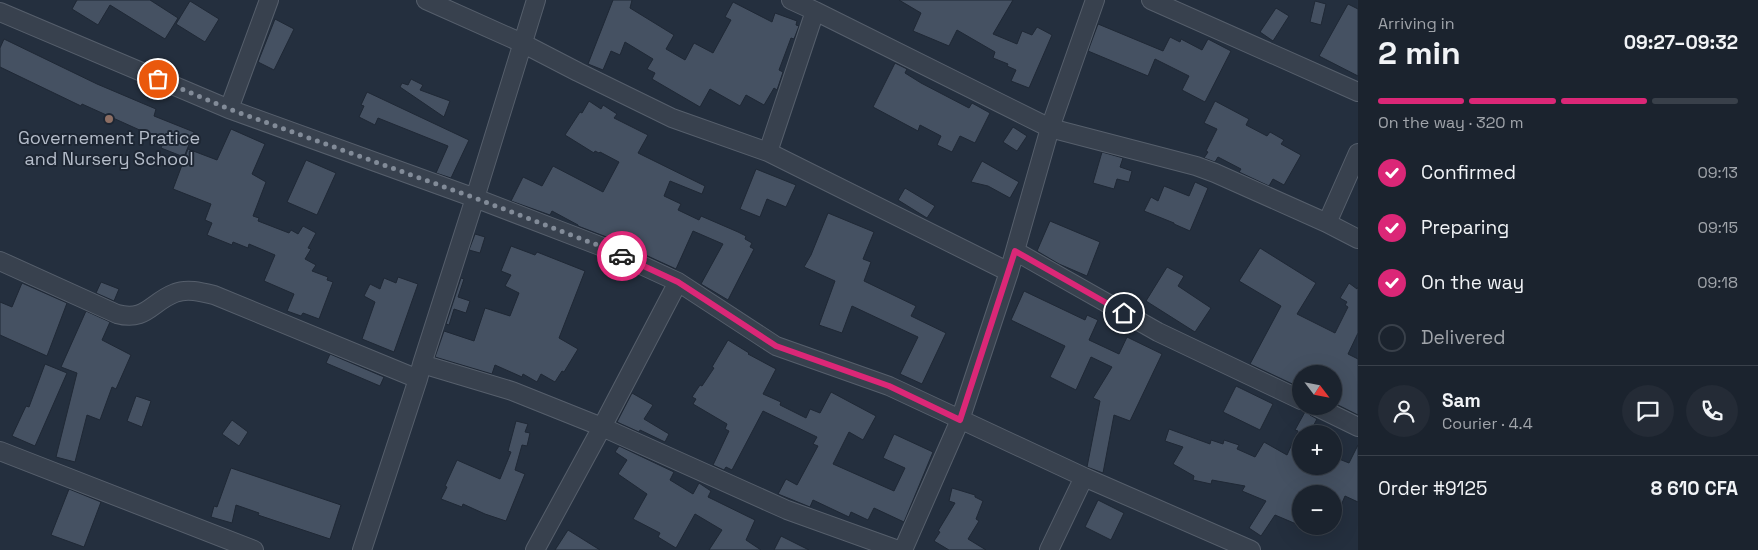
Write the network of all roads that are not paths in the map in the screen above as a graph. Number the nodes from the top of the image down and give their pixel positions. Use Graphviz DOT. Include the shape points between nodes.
graph roads {
  1 [pos="269,0"];
  2 [pos="426,0"];
  3 [pos="536,0"];
  4 [pos="791,0"];
  5 [pos="1096,0"];
  6 [pos="1150,0"];
  7 [pos="815,10"];
  8 [pos="0,12"];
  9 [pos="522,43"];
  10 [pos="1358,92"];
  11 [pos="229,109"];
  12 [pos="1050,128"];
  13 [pos="768,152"];
  14 [pos="1358,153"];
  15 [pos="475,198"];
  16 [pos="1327,222"];
  17 [pos="1358,239"];
  18 [pos="1015,251"];
  19 [pos="0,261"];
  20 [pos="1009,272"];
  21 [pos="678,282"];
  22 [pos="420,372"];
  23 [pos="1292,396"];
  24 [pos="1333,415"];
  25 [pos="960,420"];
  26 [pos="602,427"];
  27 [pos="1358,427"];
  28 [pos="0,451"];
  29 [pos="1084,477"];
  30 [pos="254,550"];
  31 [pos="362,550"];
  32 [pos="535,550"];
  33 [pos="898,550"];
  34 [pos="903,550"];
  35 [pos="1048,550"];
  36 [pos="1251,550"];
  1 -- 11 [label="street"];
  2 -- 9 [label="street"];
  3 -- 9 [label="street"];
  4 -- 7 [label="street"];
  5 -- 12 [label="street"];
  6 -- 10 [label="street"];
  7 -- 12 [label="street"];
  7 -- 13 [label="street"];
  8 -- 11 [label="street"];
  9 -- 13 [label="street" via="672,118"];
  9 -- 15 [label="street"];
  11 -- 15 [label="street"];
  12 -- 16 [label="street" via="1196,166"];
  12 -- 18 [label="street"];
  13 -- 20 [label="street"];
  14 -- 16 [label="street"];
  15 -- 21 [label="street" via="600,246"];
  15 -- 22 [label="street"];
  16 -- 17 [label="street"];
  18 -- 20 [label="street"];
  18 -- 23 [label="street" via="1158,332"];
  19 -- 22 [label="street" via="126,316 136,316 175,292 194,290 214,295"];
  20 -- 25 [label="street"];
  21 -- 25 [label="street" via="776,346 889,386"];
  21 -- 26 [label="street"];
  22 -- 26 [label="street" via="512,391"];
  22 -- 31 [label="street"];
  24 -- 27 [label="street"];
  25 -- 29 [label="street"];
  25 -- 34 [label="street"];
  26 -- 32 [label="street"];
  26 -- 33 [label="street" via="787,510"];
  28 -- 30 [label="street"];
  29 -- 35 [label="street"];
  29 -- 36 [label="street"];
}
